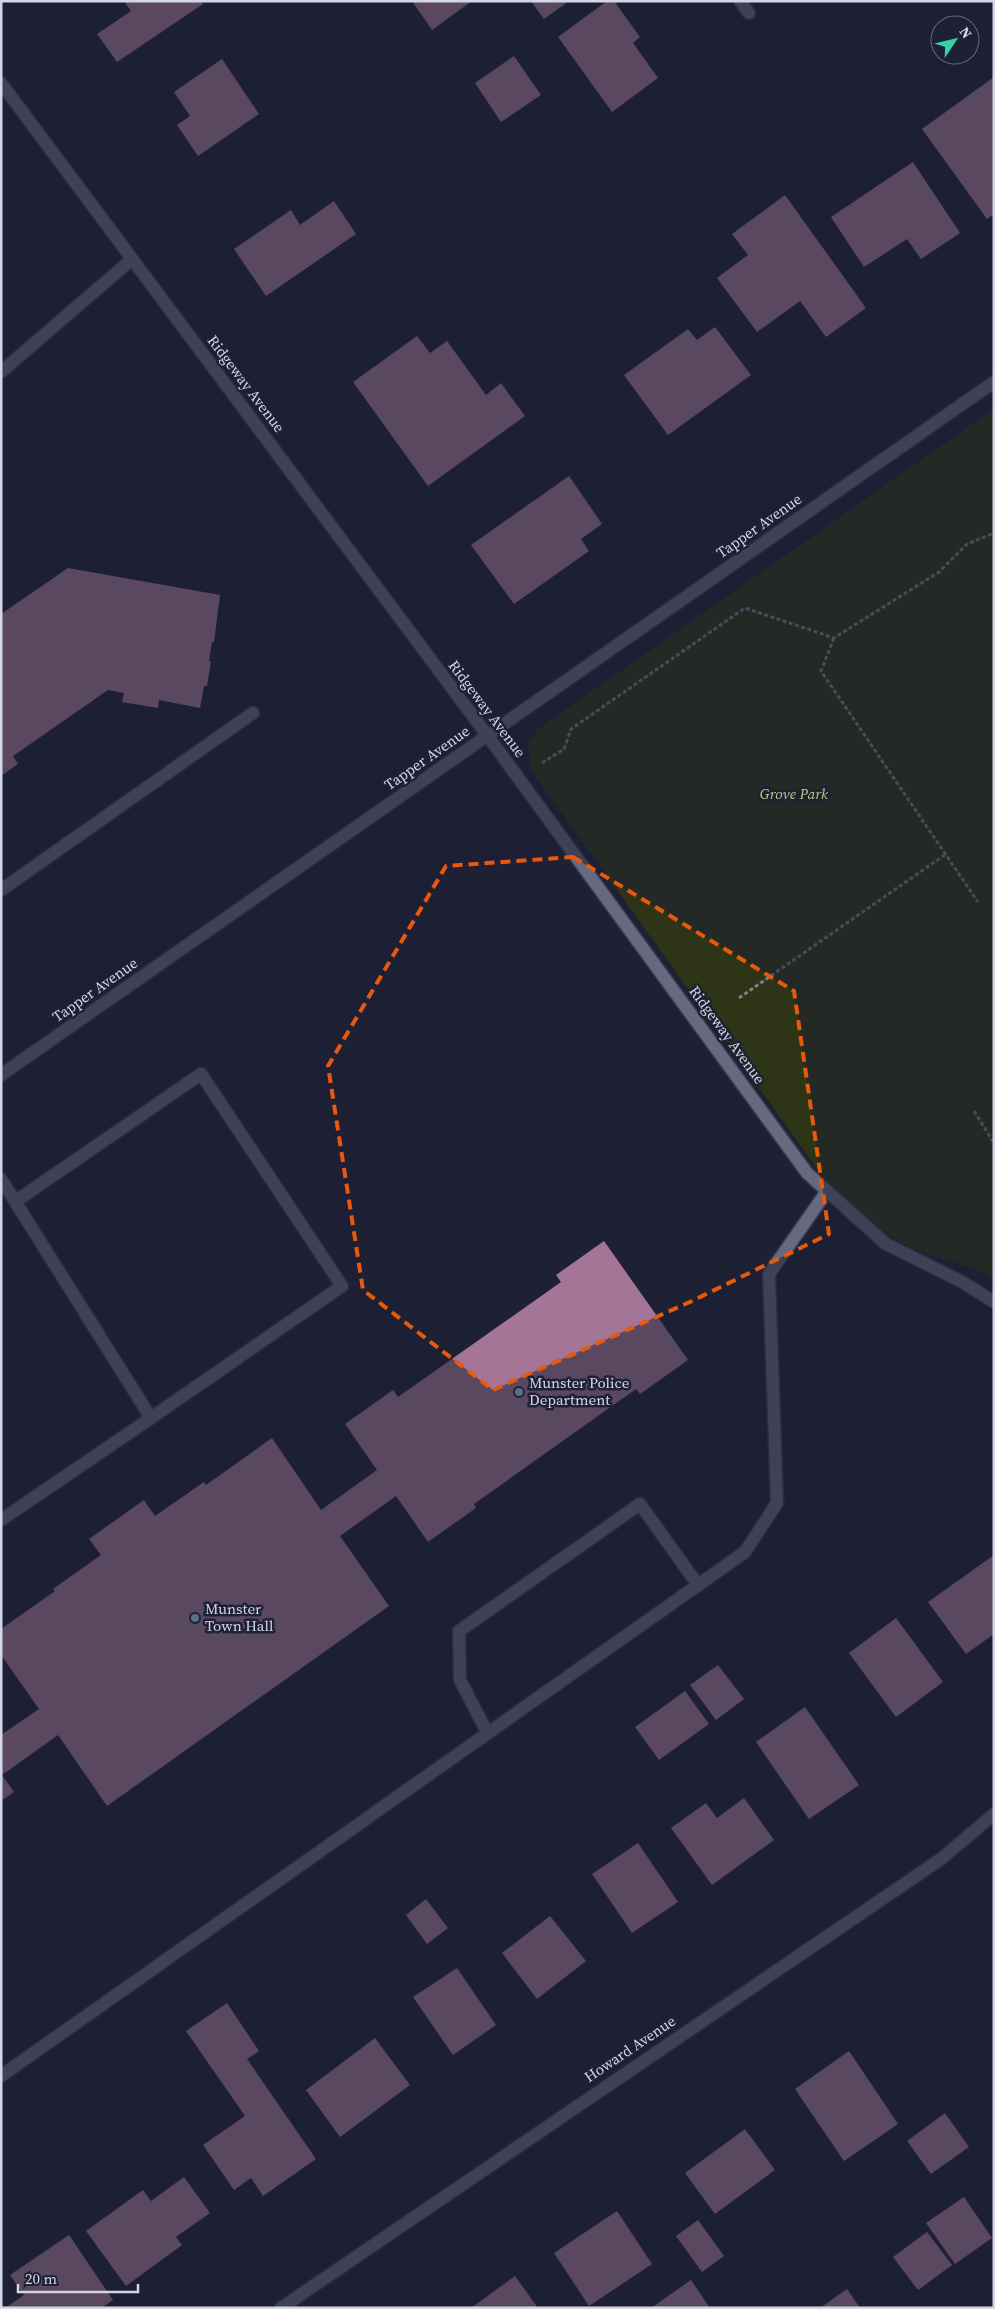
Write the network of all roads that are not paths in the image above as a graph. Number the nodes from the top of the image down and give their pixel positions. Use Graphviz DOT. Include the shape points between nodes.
graph roads {
  1 [pos="740,1"];
  2 [pos="749,13"];
  3 [pos="1,83"];
  4 [pos="132,259"];
  5 [pos="1,372"];
  6 [pos="994,382"];
  7 [pos="252,713"];
  8 [pos="487,736"];
  9 [pos="1,890"];
  10 [pos="1,1075"];
  11 [pos="1,1178"];
  12 [pos="827,1191"];
  13 [pos="16,1201"];
  14 [pos="994,1302"];
  15 [pos="151,1418"];
  16 [pos="1,1520"];
  17 [pos="698,1585"];
  18 [pos="487,1732"];
  19 [pos="994,1814"];
  20 [pos="1,2076"];
  21 [pos="281,2308"];
  1 -- 2 [label="street"];
  3 -- 4 [label="street, Ridgeway Avenue"];
  4 -- 5 [label="street"];
  4 -- 8 [label="street, Ridgeway Avenue"];
  6 -- 8 [label="street, Tapper Avenue"];
  7 -- 9 [label="street"];
  8 -- 10 [label="street, Tapper Avenue"];
  8 -- 12 [label="street, Ridgeway Avenue" via="807,1173"];
  11 -- 13 [label="street"];
  12 -- 14 [label="street, Ridgeway Avenue" via="886,1244 964,1283"];
  12 -- 17 [label="street" via="769,1274 777,1503 745,1552"];
  13 -- 15 [label="street"];
  13 -- 15 [label="street" via="201,1074 342,1286"];
  15 -- 16 [label="street"];
  17 -- 18 [label="street"];
  17 -- 18 [label="street" via="640,1504 459,1631 460,1680"];
  18 -- 20 [label="street"];
  19 -- 21 [label="street, Howard Avenue" via="941,1859"];
}
